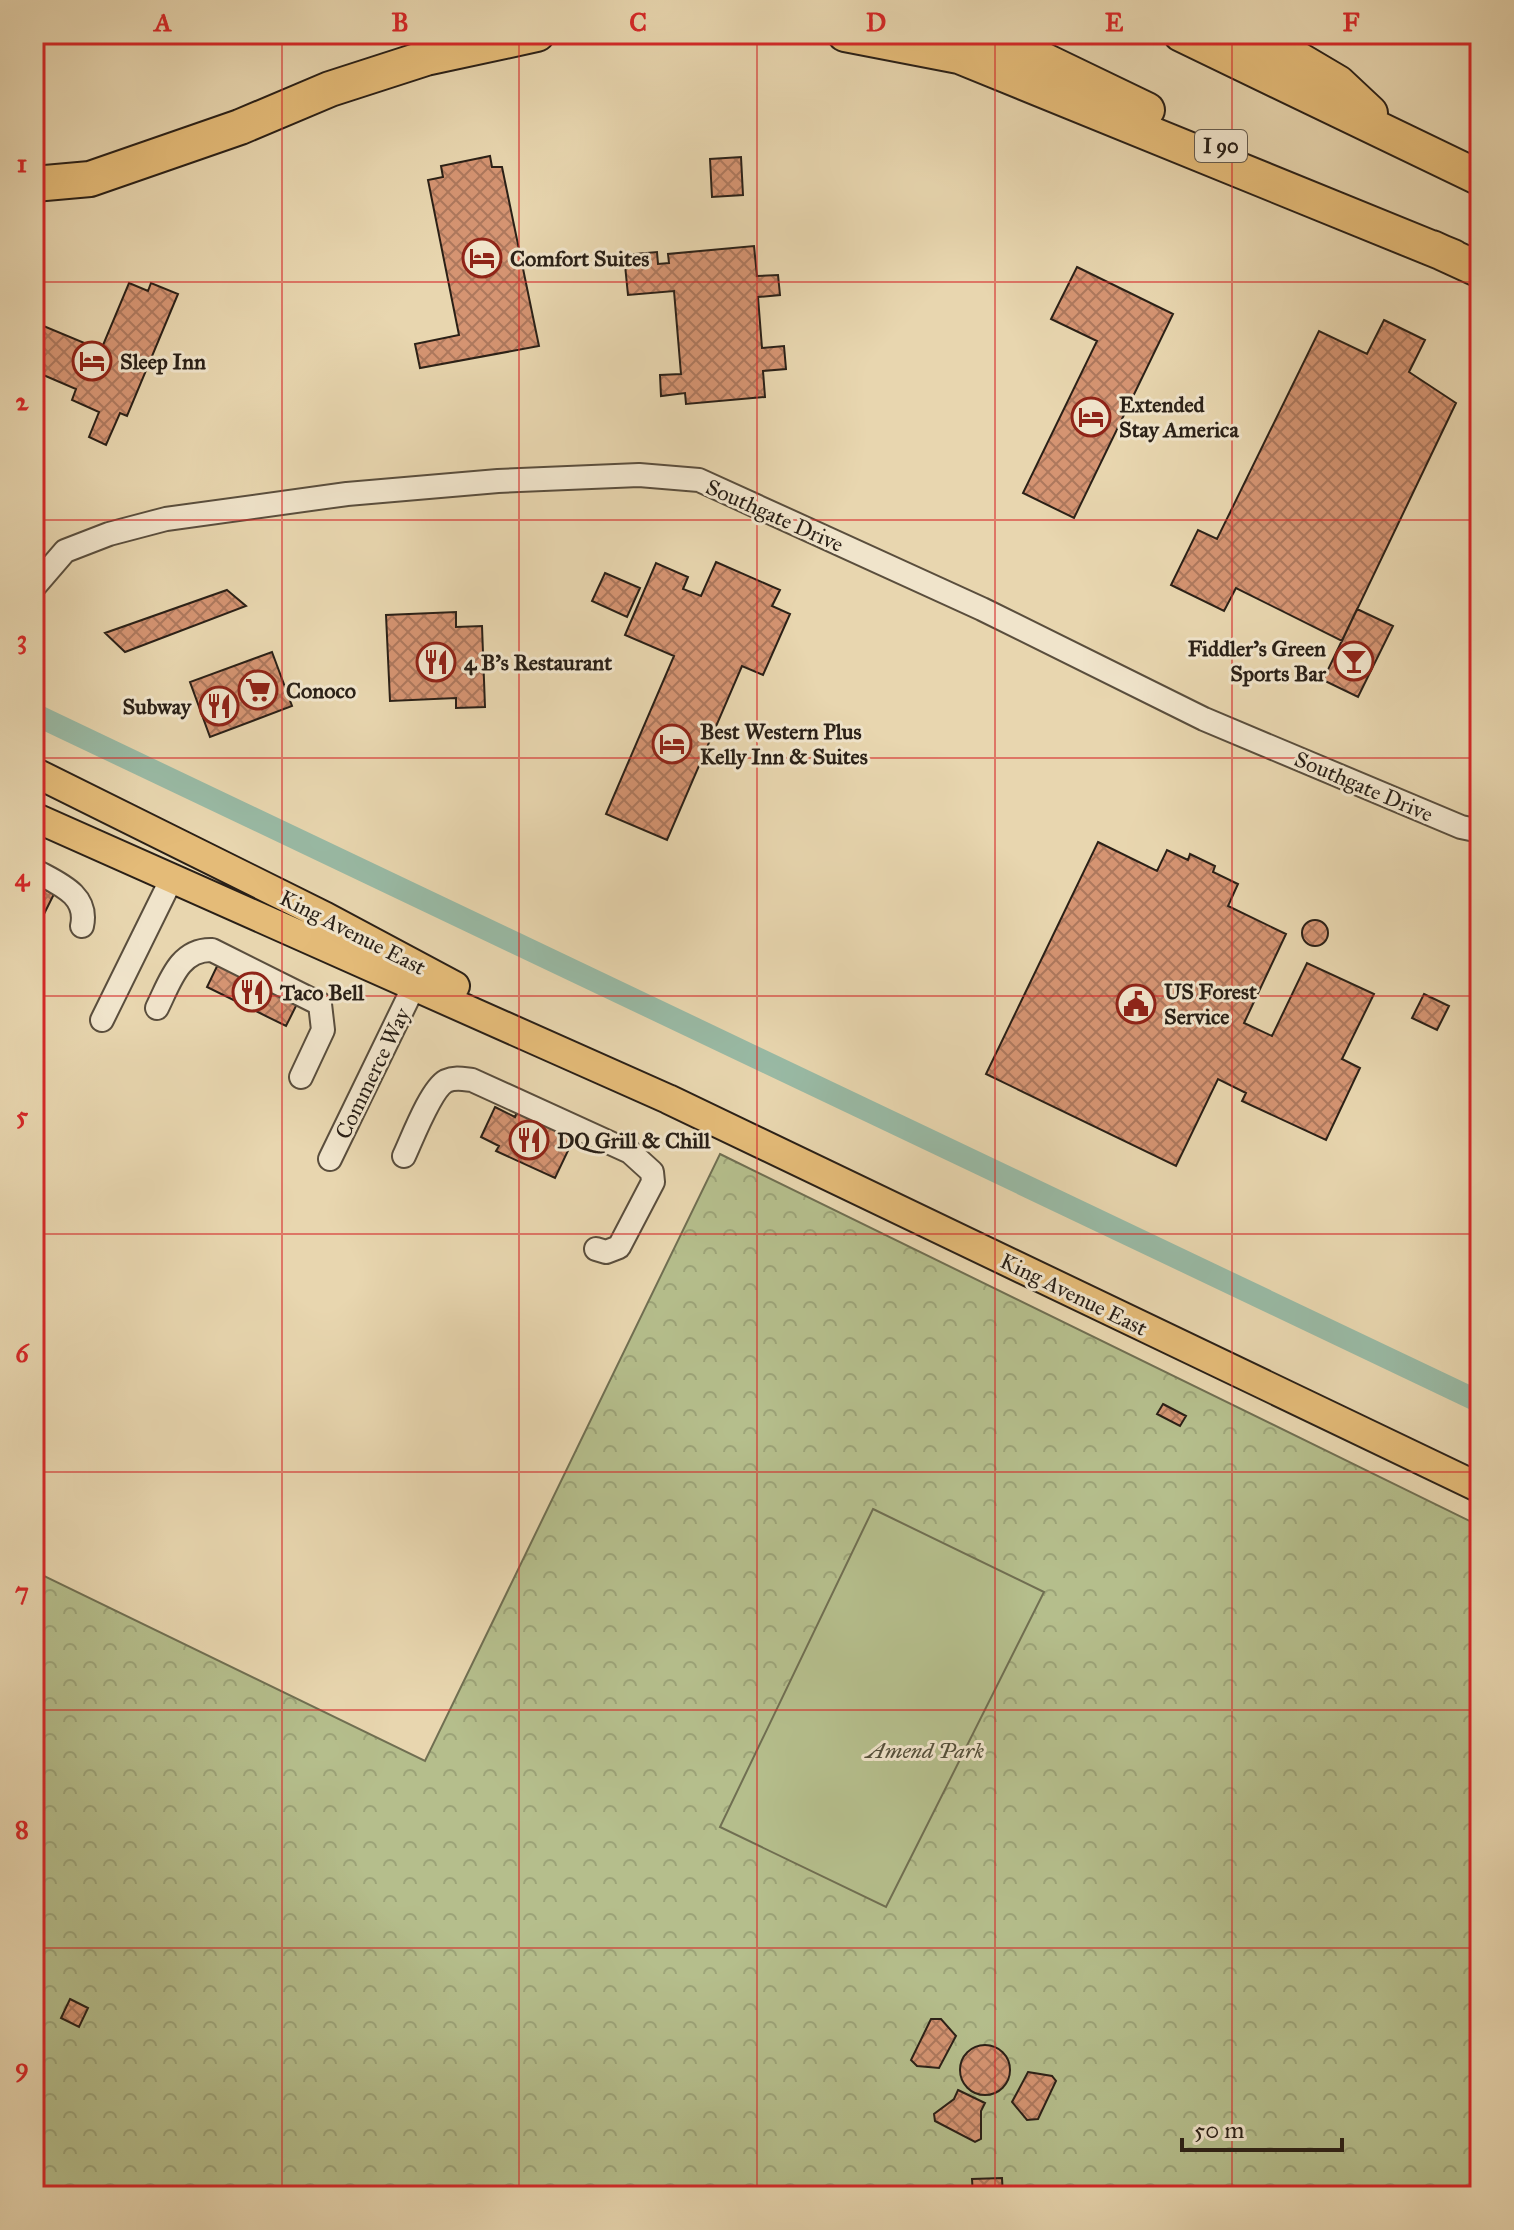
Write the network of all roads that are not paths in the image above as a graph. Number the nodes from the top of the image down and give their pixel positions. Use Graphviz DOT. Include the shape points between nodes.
graph roads {
  1 [pos="537,34"];
  2 [pos="845,34"];
  3 [pos="989,34"];
  4 [pos="1181,34"];
  5 [pos="1255,34"];
  6 [pos="1393,136"];
  7 [pos="1480,178"];
  8 [pos="34,184"];
  9 [pos="1466,264"];
  10 [pos="34,587"];
  11 [pos="34,772"];
  12 [pos="34,817"];
  13 [pos="1480,831"];
  14 [pos="34,870"];
  15 [pos="172,878"];
  16 [pos="82,926"];
  17 [pos="414,986"];
  18 [pos="157,1008"];
  19 [pos="102,1020"];
  20 [pos="301,1077"];
  21 [pos="668,1099"];
  22 [pos="404,1156"];
  23 [pos="330,1159"];
  24 [pos="596,1249"];
  25 [pos="1480,1488"];
  1 -- 8 [label="highway" via="412,62 90,179"];
  2 -- 9 [label="highway" via="959,56"];
  3 -- 9 [label="highway, I 90"];
  4 -- 6 [label="highway"];
  5 -- 6 [label="highway" via="1338,83"];
  6 -- 7 [label="highway"];
  10 -- 13 [label="street, Southgate Drive" via="65,551 166,519 498,481 639,475 699,480 982,609 1204,719"];
  11 -- 21 [label="main road, King Avenue East" via="326,917"];
  12 -- 15 [label="main road, King Avenue East"];
  14 -- 16 [label="street" via="72,892 80,902"];
  15 -- 17 [label="main road, King Avenue East"];
  15 -- 19 [label="street"];
  17 -- 21 [label="main road, King Avenue East"];
  17 -- 23 [label="street, Commerce Way"];
  18 -- 20 [label="street" via="181,961 201,949 297,990 320,1004 324,1016 323,1030"];
  21 -- 25 [label="main road, King Avenue East"];
  22 -- 24 [label="street" via="435,1093 442,1083 455,1079 472,1080 630,1152 652,1172 653,1182 619,1247"];
}
